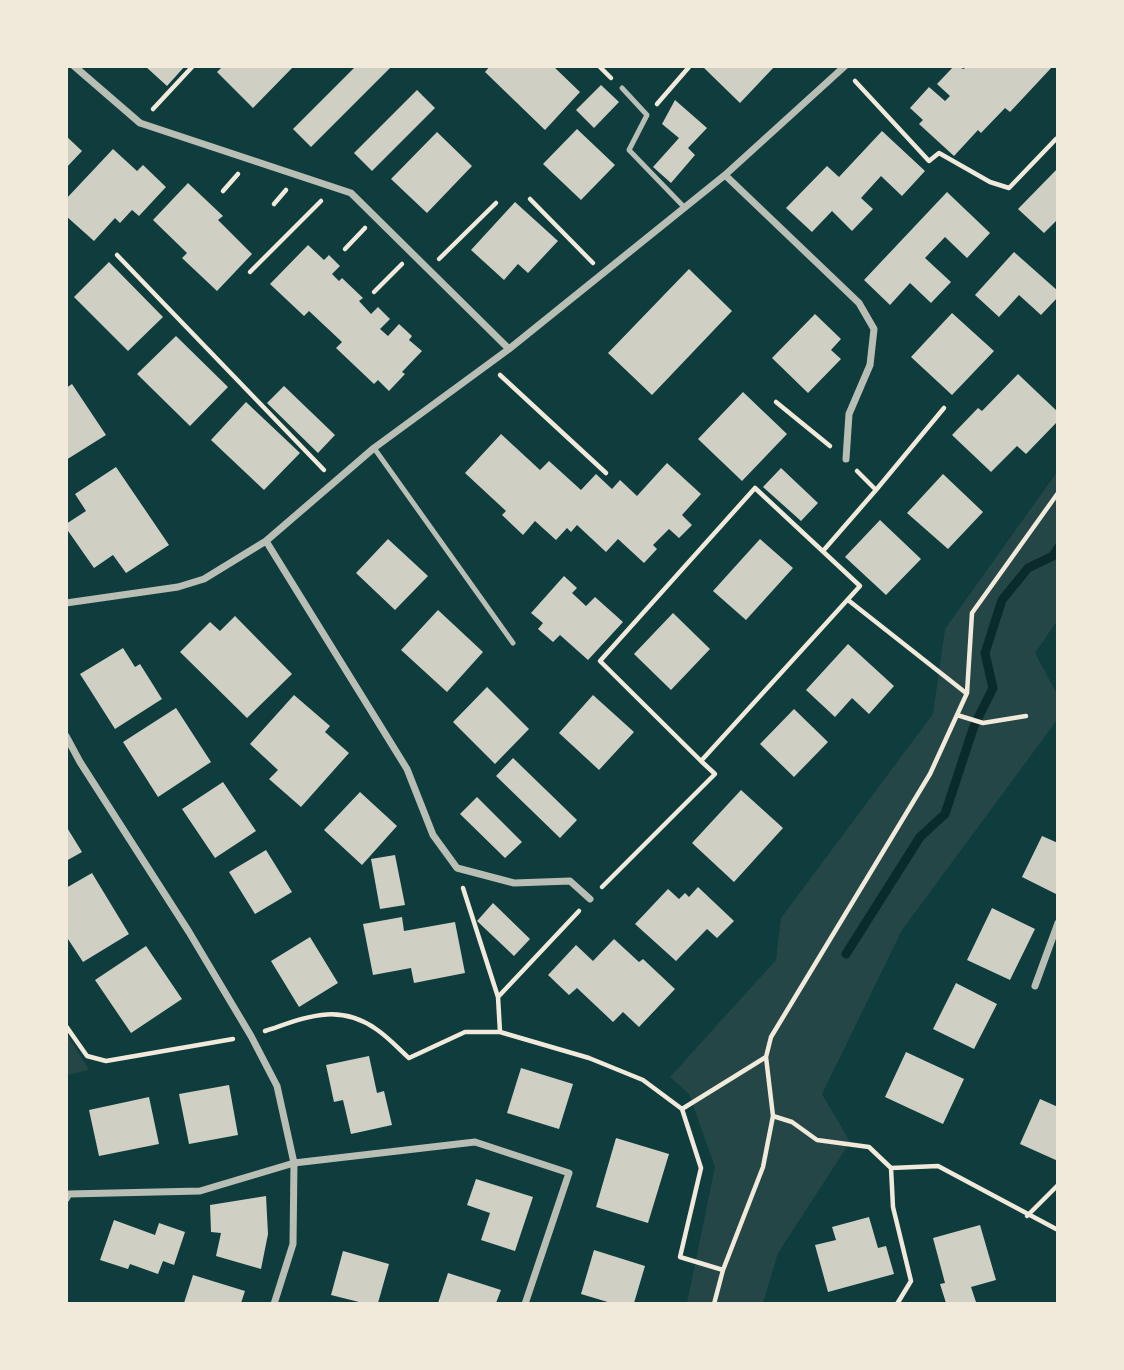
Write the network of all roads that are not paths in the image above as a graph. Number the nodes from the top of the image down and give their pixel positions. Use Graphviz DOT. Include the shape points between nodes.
graph roads {
  1 [pos="74,66"];
  2 [pos="844,67"];
  3 [pos="622,88"];
  4 [pos="725,175"];
  5 [pos="685,208"];
  6 [pos="509,349"];
  7 [pos="374,448"];
  8 [pos="846,459"];
  9 [pos="266,541"];
  10 [pos="66,603"];
  11 [pos="513,643"];
  12 [pos="66,736"];
  13 [pos="590,899"];
  14 [pos="1058,923"];
  15 [pos="1035,986"];
  16 [pos="294,1163"];
  17 [pos="66,1199"];
  18 [pos="274,1304"];
  19 [pos="525,1304"];
  1 -- 6 [label="street" via="140,123 351,193"];
  2 -- 4 [label="street"];
  3 -- 5 [label="lane" via="647,115 629,150"];
  4 -- 5 [label="street"];
  4 -- 8 [label="street" via="859,303 874,330 870,365 849,414"];
  5 -- 6 [label="street"];
  6 -- 7 [label="street"];
  7 -- 9 [label="street"];
  7 -- 11 [label="lane"];
  9 -- 10 [label="street" via="204,579"];
  9 -- 13 [label="street" via="407,769 433,835 457,868 513,883 570,881"];
  12 -- 16 [label="street" via="251,1036 277,1086"];
  14 -- 15 [label="street"];
  16 -- 17 [label="street" via="200,1191 69,1194"];
  16 -- 18 [label="street" via="293,1244"];
  16 -- 19 [label="street" via="475,1142 569,1172"];
}
